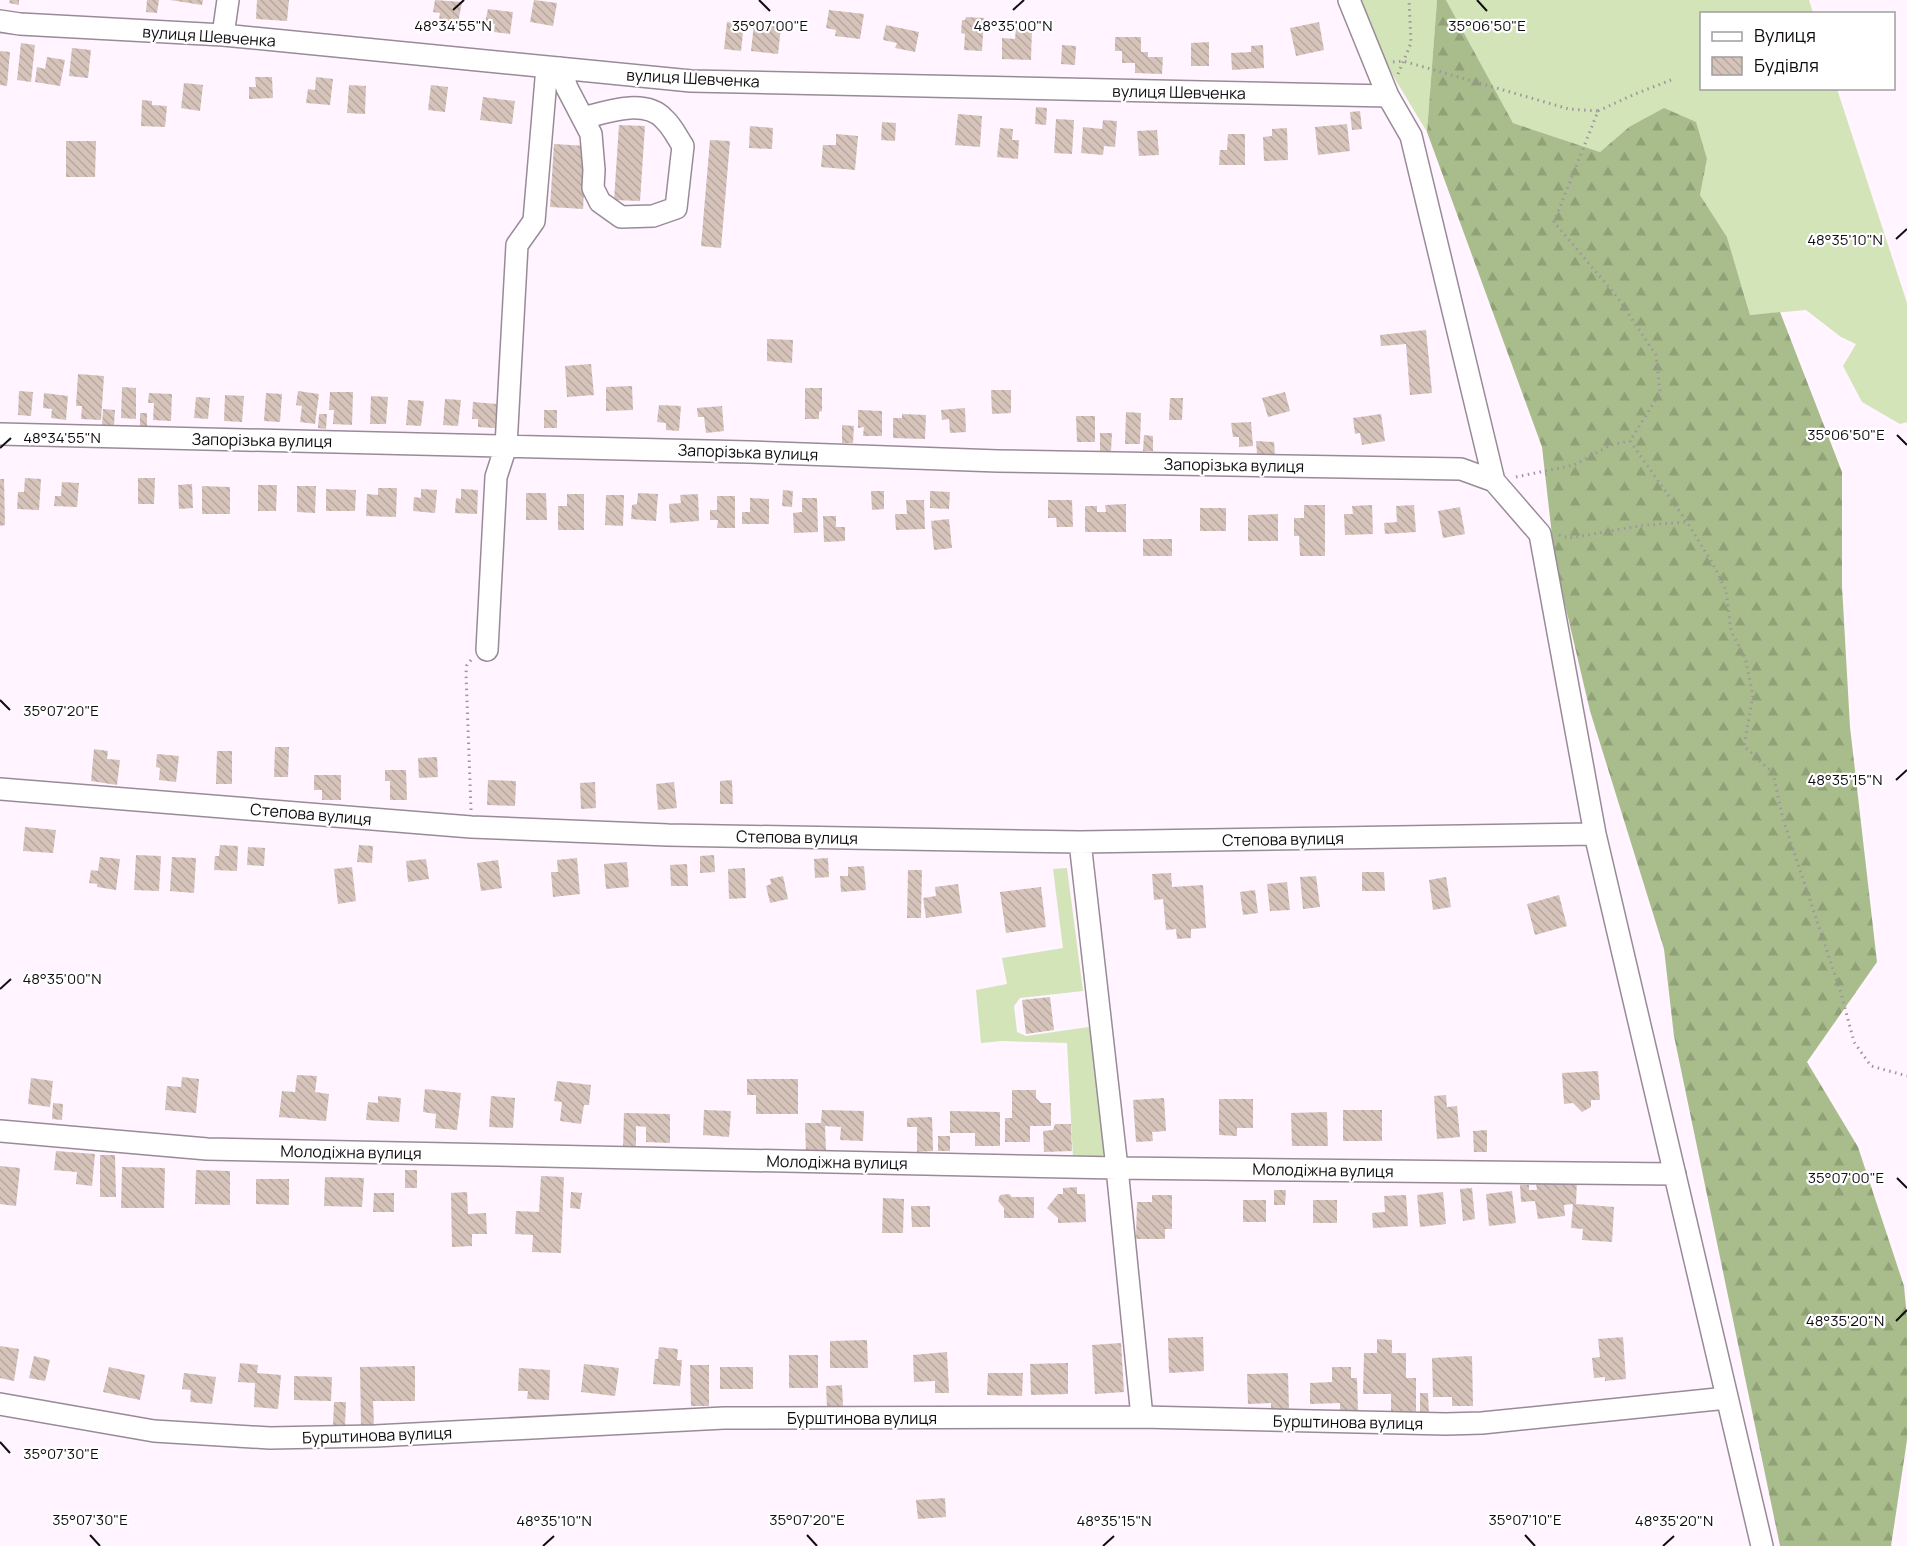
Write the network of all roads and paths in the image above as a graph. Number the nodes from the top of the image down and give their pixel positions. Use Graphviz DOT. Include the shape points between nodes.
graph roads {
  1 [pos="228,0"];
  2 [pos="1349,0"];
  3 [pos="1409,0"];
  4 [pos="0,21"];
  5 [pos="223,35"];
  6 [pos="1403,61"];
  7 [pos="1375,64"];
  8 [pos="554,68"];
  9 [pos="1671,80"];
  10 [pos="1388,96"];
  11 [pos="1598,111"];
  12 [pos="583,118"];
  13 [pos="0,434"];
  14 [pos="1630,441"];
  15 [pos="506,446"];
  16 [pos="1494,481"];
  17 [pos="1687,522"];
  18 [pos="1540,534"];
  19 [pos="487,650"];
  20 [pos="0,789"];
  21 [pos="471,827"];
  22 [pos="1595,834"];
  23 [pos="1080,842"];
  24 [pos="1907,1076"];
  25 [pos="0,1131"];
  26 [pos="1117,1168"];
  27 [pos="1675,1174"];
  28 [pos="1727,1398"];
  29 [pos="0,1404"];
  30 [pos="1142,1417"];
  31 [pos="1762,1546"];
  1 -- 5 [label="street"];
  2 -- 7 [label="street"];
  3 -- 6 [label="path" via="1411,43"];
  4 -- 5 [label="street, вулиця Шевченка"];
  5 -- 8 [label="street, вулиця Шевченка"];
  6 -- 7 [label="path"];
  6 -- 10 [label="path"];
  6 -- 11 [label="path" via="1569,109"];
  7 -- 10 [label="street"];
  8 -- 10 [label="street, вулиця Шевченка" via="691,81"];
  8 -- 12 [label="street"];
  8 -- 15 [label="street" via="534,221 517,245"];
  9 -- 11 [label="path"];
  10 -- 16 [label="street" via="1410,136"];
  11 -- 14 [label="path" via="1554,222 1618,298 1656,355 1660,393"];
  12 -- 12 [label="street" via="591,134 593,188 600,202 621,217 653,216 675,208 683,146 663,117 643,107"];
  13 -- 15 [label="street, Запорізька вулиця"];
  14 -- 16 [label="path" via="1611,445 1574,465"];
  14 -- 17 [label="path"];
  15 -- 16 [label="street, Запорізька вулиця" via="1010,462 1461,469"];
  15 -- 19 [label="street" via="496,477"];
  16 -- 18 [label="street"];
  17 -- 18 [label="path" via="1569,538"];
  17 -- 24 [label="path" via="1726,591 1731,630 1745,657 1753,695 1744,746 1773,773 1783,819 1854,1042 1870,1066"];
  18 -- 22 [label="street"];
  19 -- 21 [label="path" via="471,660 466,673"];
  20 -- 21 [label="street, Степова вулиця"];
  21 -- 23 [label="street, Степова вулиця"];
  22 -- 23 [label="street, Степова вулиця"];
  22 -- 27 [label="street"];
  23 -- 26 [label="street"];
  25 -- 26 [label="street, Молодіжна вулиця" via="207,1149"];
  26 -- 27 [label="street, Молодіжна вулиця"];
  26 -- 30 [label="street"];
  27 -- 28 [label="street"];
  28 -- 30 [label="street, Бурштинова вулиця" via="1482,1423"];
  28 -- 31 [label="street"];
  29 -- 30 [label="street, Бурштинова вулиця" via="154,1431 270,1438 724,1418"];
}
